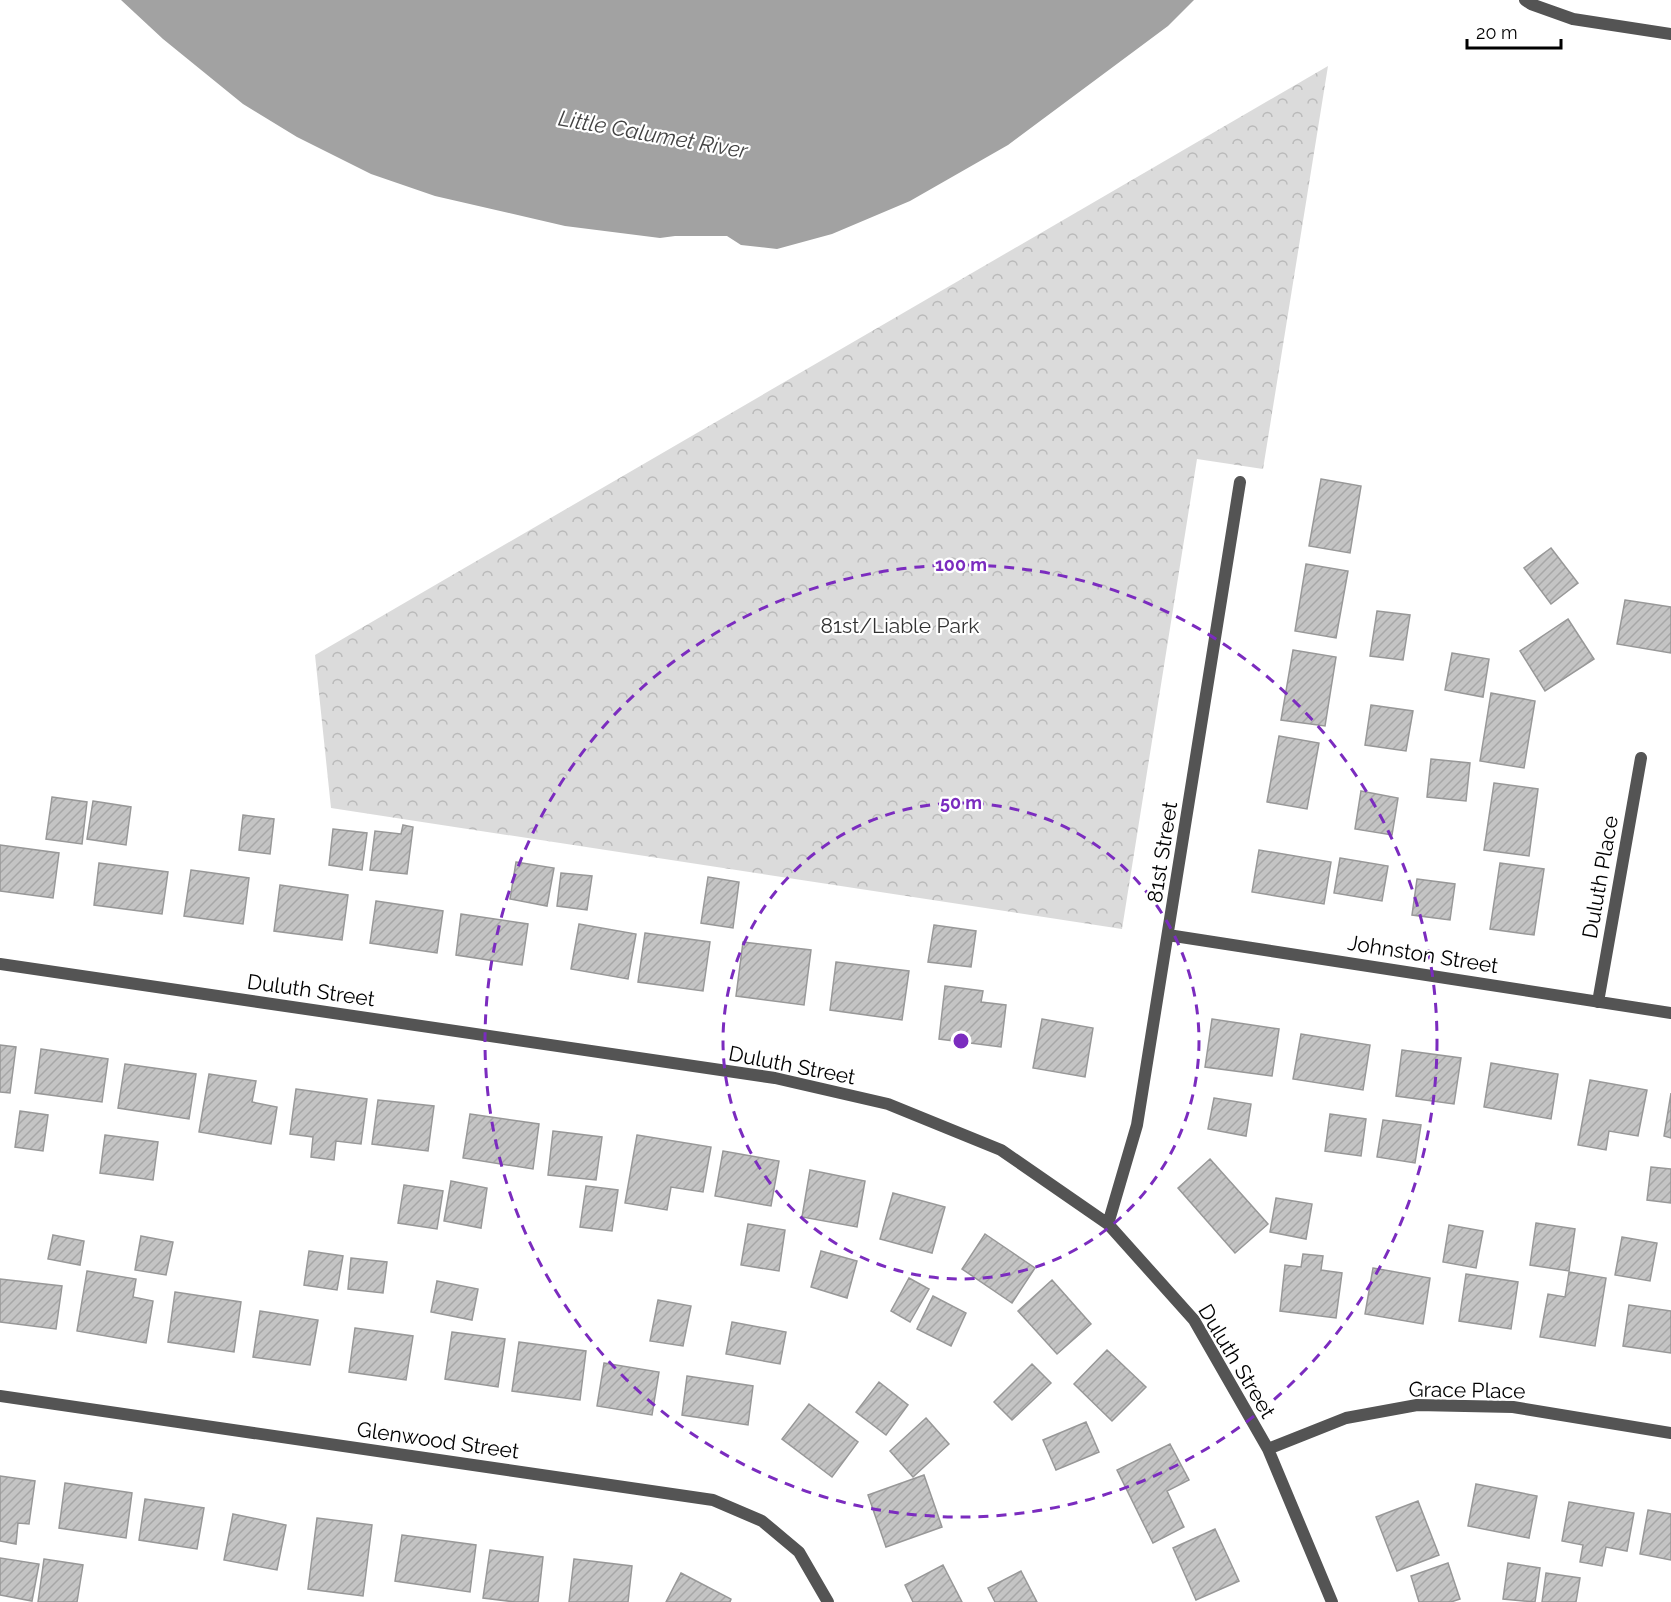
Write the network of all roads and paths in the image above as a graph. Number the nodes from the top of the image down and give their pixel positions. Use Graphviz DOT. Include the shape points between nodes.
graph roads {
  1 [pos="1525,0"];
  2 [pos="1671,34"];
  3 [pos="1240,482"];
  4 [pos="1641,758"];
  5 [pos="1168,935"];
  6 [pos="0,964"];
  7 [pos="1598,1002"];
  8 [pos="1671,1013"];
  9 [pos="1108,1224"];
  10 [pos="0,1396"];
  11 [pos="1671,1433"];
  12 [pos="1268,1449"];
  13 [pos="828,1602"];
  14 [pos="1332,1602"];
  1 -- 2 [label="street" via="1573,18"];
  3 -- 5 [label="street, 81st Street"];
  4 -- 7 [label="street, Duluth Place"];
  5 -- 7 [label="street, Johnston Street"];
  5 -- 9 [label="street, 81st Street" via="1137,1125"];
  6 -- 9 [label="street, Duluth Street" via="775,1078 888,1104 1001,1150"];
  7 -- 8 [label="street, Johnston Street"];
  9 -- 12 [label="street, Duluth Street" via="1194,1320"];
  10 -- 13 [label="street, Glenwood Street" via="713,1500 762,1521 799,1552"];
  11 -- 12 [label="street, Grace Place" via="1513,1407 1417,1405 1346,1418"];
  12 -- 14 [label="street, Duluth Street"];
}
